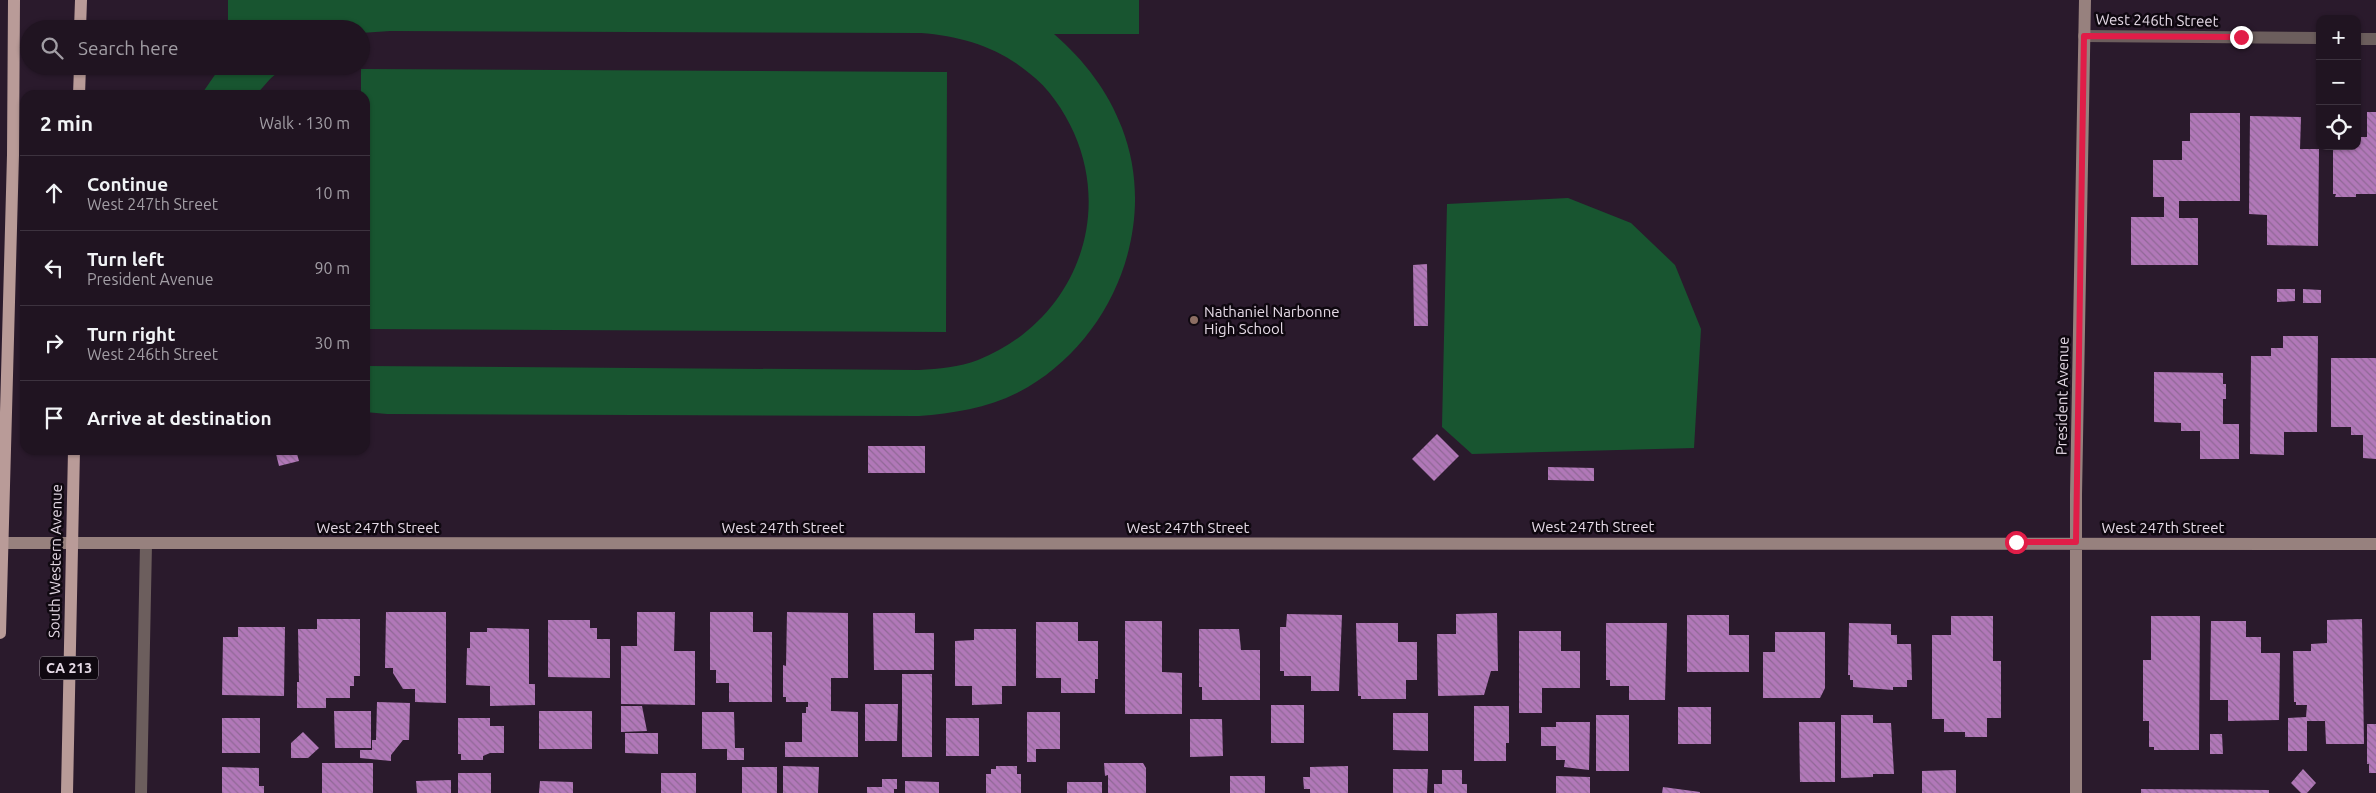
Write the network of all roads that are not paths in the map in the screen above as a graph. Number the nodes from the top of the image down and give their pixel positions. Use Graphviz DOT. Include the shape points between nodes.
graph roads {
  1 [pos="14,0"];
  2 [pos="81,0"];
  3 [pos="2085,0"];
  4 [pos="80,20"];
  5 [pos="2084,36"];
  6 [pos="2316,38"];
  7 [pos="2361,39"];
  8 [pos="2376,39"];
  9 [pos="80,75"];
  10 [pos="79,90"];
  11 [pos="74,455"];
  12 [pos="2076,542"];
  13 [pos="1,543"];
  14 [pos="72,544"];
  15 [pos="146,544"];
  16 [pos="2376,544"];
  17 [pos="0,633"];
  18 [pos="67,793"];
  19 [pos="141,793"];
  20 [pos="2076,793"];
  1 -- 13 [label="main road" via="13,155"];
  2 -- 4 [label="main road"];
  3 -- 5 [label="street, President Avenue"];
  5 -- 6 [label="street, West 246th Street"];
  5 -- 12 [label="street, President Avenue"];
  7 -- 8 [label="street"];
  9 -- 10 [label="main road"];
  11 -- 14 [label="main road, South Western Avenue / CA 213"];
  12 -- 15 [label="street, West 247th Street"];
  12 -- 16 [label="street, West 247th Street"];
  12 -- 20 [label="street, President Avenue"];
  13 -- 14 [label="street, West 247th Street"];
  13 -- 17 [label="main road"];
  14 -- 15 [label="street, West 247th Street"];
  14 -- 18 [label="main road, South Western Avenue / CA 213"];
  15 -- 19 [label="street"];
}
